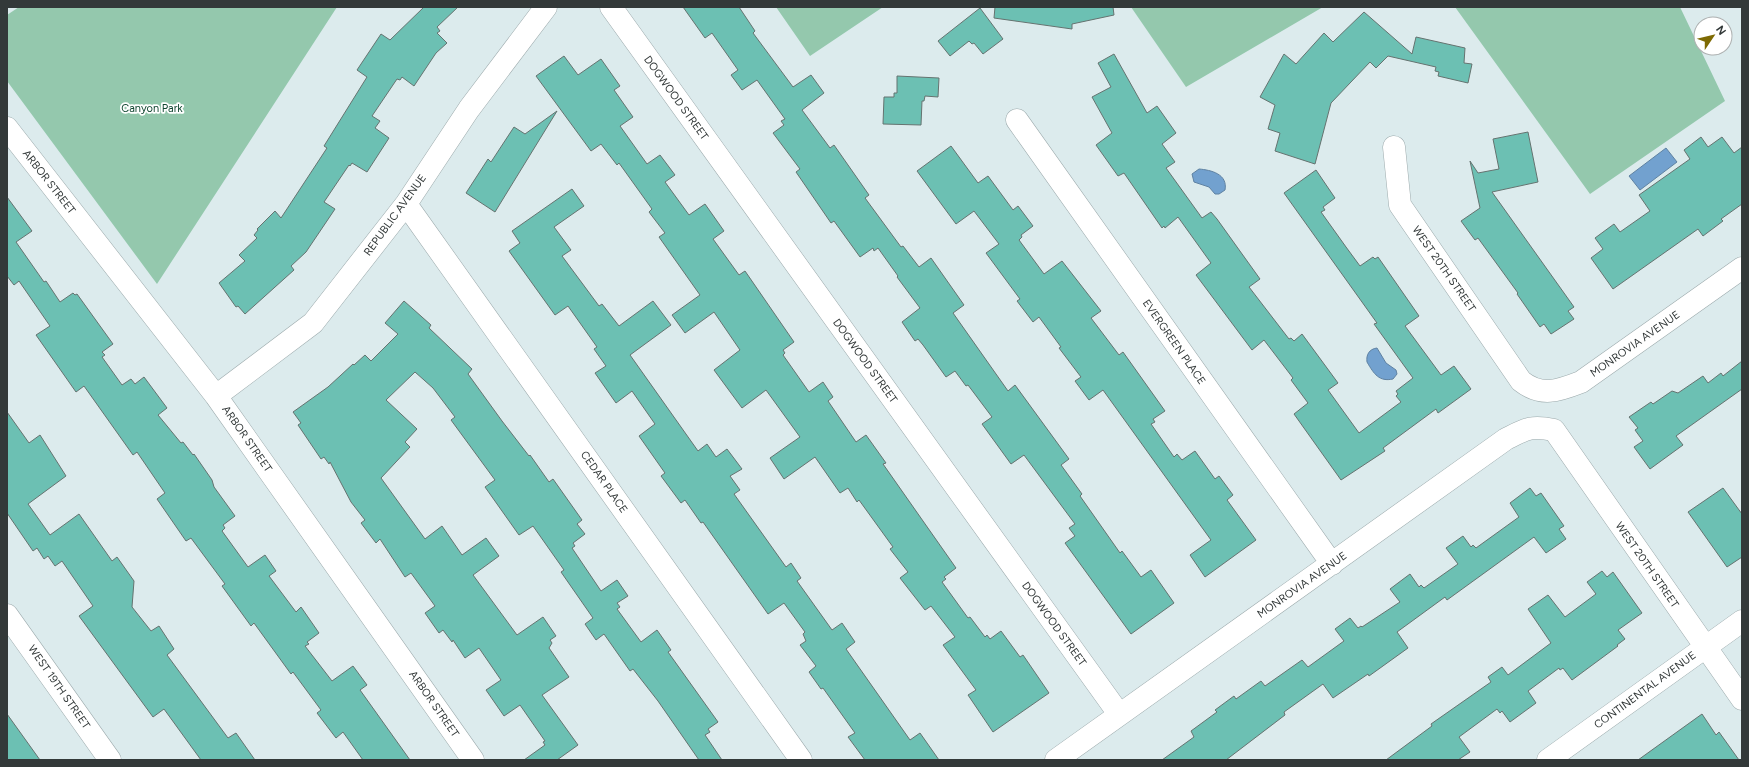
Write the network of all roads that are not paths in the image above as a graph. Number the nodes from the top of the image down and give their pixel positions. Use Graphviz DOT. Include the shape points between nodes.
graph roads {
  1 [pos="546,7"];
  2 [pos="611,7"];
  3 [pos="1017,120"];
  4 [pos="7,128"];
  5 [pos="1394,148"];
  6 [pos="406,204"];
  7 [pos="1742,268"];
  8 [pos="1521,380"];
  9 [pos="216,396"];
  10 [pos="1554,430"];
  11 [pos="1332,564"];
  12 [pos="7,615"];
  13 [pos="1742,621"];
  14 [pos="1704,647"];
  15 [pos="1742,699"];
  16 [pos="1119,714"];
  17 [pos="110,760"];
  18 [pos="473,760"];
  19 [pos="801,760"];
  20 [pos="1056,760"];
  21 [pos="1548,760"];
  1 -- 6 [label="street, REPUBLIC AVENUE" via="469,109"];
  2 -- 16 [label="street, DOGWOOD STREET"];
  3 -- 11 [label="street, EVERGREEN PLACE"];
  4 -- 9 [label="street, ARBOR STREET"];
  5 -- 8 [label="street, WEST 20TH STREET" via="1400,205"];
  6 -- 9 [label="street, REPUBLIC AVENUE" via="313,323"];
  6 -- 19 [label="street, CEDAR PLACE"];
  7 -- 8 [label="street, MONROVIA AVENUE" via="1581,382 1563,390 1549,391 1530,388"];
  9 -- 18 [label="street, ARBOR STREET"];
  10 -- 11 [label="street, MONROVIA AVENUE" via="1538,426 1506,439"];
  10 -- 14 [label="street, WEST 20TH STREET"];
  11 -- 16 [label="street, MONROVIA AVENUE"];
  12 -- 17 [label="street, WEST 19TH STREET"];
  13 -- 14 [label="street, CONTINENTAL AVENUE"];
  14 -- 15 [label="street, WEST 20TH STREET"];
  14 -- 21 [label="street, CONTINENTAL AVENUE"];
  16 -- 20 [label="street, MONROVIA AVENUE"];
}
